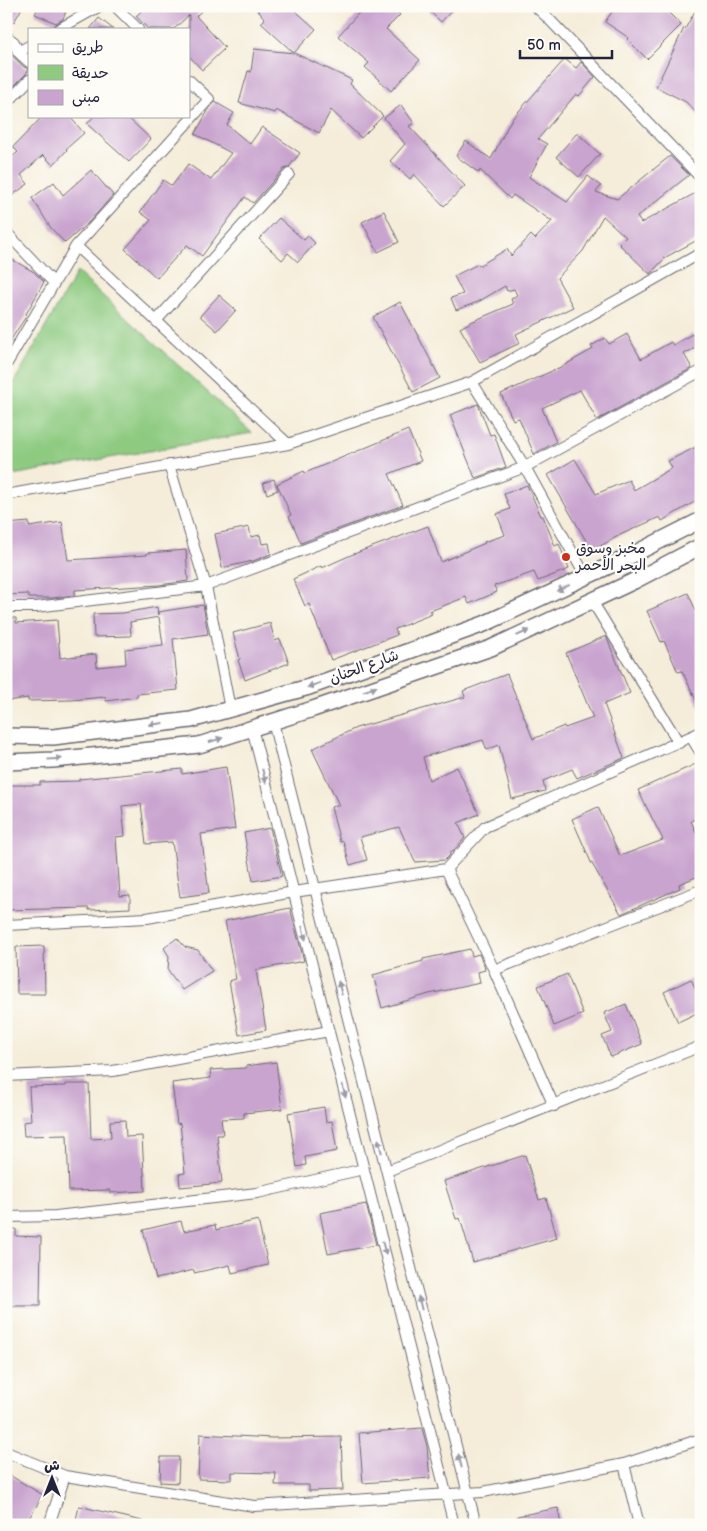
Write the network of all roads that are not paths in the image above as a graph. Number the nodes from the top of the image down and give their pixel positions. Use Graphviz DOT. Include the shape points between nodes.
graph roads {
  1 [pos="100,6"];
  2 [pos="115,6"];
  3 [pos="535,6"];
  4 [pos="61,28"];
  5 [pos="137,28"];
  6 [pos="6,36"];
  7 [pos="28,47"];
  8 [pos="18,52"];
  9 [pos="28,61"];
  10 [pos="28,81"];
  11 [pos="190,81"];
  12 [pos="6,104"];
  13 [pos="289,174"];
  14 [pos="701,178"];
  15 [pos="6,232"];
  16 [pos="76,246"];
  17 [pos="701,253"];
  18 [pos="54,283"];
  19 [pos="156,321"];
  20 [pos="6,365"];
  21 [pos="701,371"];
  22 [pos="472,382"];
  23 [pos="288,444"];
  24 [pos="169,465"];
  25 [pos="525,467"];
  26 [pos="6,495"];
  27 [pos="701,520"];
  28 [pos="701,546"];
  29 [pos="586,577"];
  30 [pos="206,586"];
  31 [pos="592,601"];
  32 [pos="6,607"];
  33 [pos="230,709"];
  34 [pos="273,722"];
  35 [pos="252,728"];
  36 [pos="701,732"];
  37 [pos="6,736"];
  38 [pos="691,737"];
  39 [pos="679,743"];
  40 [pos="701,753"];
  41 [pos="6,762"];
  42 [pos="446,869"];
  43 [pos="315,889"];
  44 [pos="701,890"];
  45 [pos="294,892"];
  46 [pos="6,925"];
  47 [pos="494,970"];
  48 [pos="329,1031"];
  49 [pos="701,1046"];
  50 [pos="6,1076"];
  51 [pos="554,1106"];
  52 [pos="364,1169"];
  53 [pos="387,1171"];
  54 [pos="6,1217"];
  55 [pos="701,1439"];
  56 [pos="6,1452"];
  57 [pos="624,1464"];
  58 [pos="65,1476"];
  59 [pos="469,1494"];
  60 [pos="446,1495"];
  61 [pos="49,1525"];
  62 [pos="454,1525"];
  63 [pos="476,1525"];
  64 [pos="639,1525"];
  1 -- 4 [label="street"];
  2 -- 5 [label="street"];
  3 -- 14 [label="street"];
  6 -- 8 [label="street" via="14,42"];
  7 -- 8 [label="street"];
  8 -- 9 [label="street"];
  10 -- 12 [label="street"];
  11 -- 16 [label="street" via="209,100"];
  13 -- 19 [label="street"];
  15 -- 18 [label="street"];
  16 -- 18 [label="street"];
  16 -- 19 [label="street"];
  17 -- 22 [label="street"];
  18 -- 20 [label="street"];
  19 -- 23 [label="street"];
  21 -- 25 [label="street"];
  22 -- 23 [label="street"];
  22 -- 25 [label="street"];
  23 -- 24 [label="street"];
  24 -- 26 [label="street"];
  24 -- 30 [label="street"];
  25 -- 29 [label="street"];
  25 -- 30 [label="street"];
  27 -- 29 [label="main road, شارع الحنان"];
  28 -- 31 [label="main road, شارع الحنان"];
  29 -- 33 [label="main road, شارع الحنان, one-way" via="484,624 309,687"];
  30 -- 32 [label="street" via="36,607"];
  30 -- 33 [label="street"];
  34 -- 31 [label="main road, شارع الحنان, one-way" via="491,648"];
  31 -- 39 [label="street"];
  33 -- 37 [label="main road, شارع الحنان, one-way" via="191,720 53,737"];
  34 -- 35 [label="main road, شارع الحنان"];
  34 -- 43 [label="street"];
  41 -- 35 [label="main road, شارع الحنان, one-way" via="199,745"];
  35 -- 45 [label="street, one-way"];
  36 -- 38 [label="street"];
  38 -- 39 [label="street"];
  38 -- 40 [label="street"];
  39 -- 42 [label="street" via="485,827"];
  42 -- 43 [label="street"];
  42 -- 47 [label="street"];
  43 -- 45 [label="street"];
  53 -- 43 [label="street, one-way"];
  44 -- 47 [label="street"];
  45 -- 46 [label="street" via="147,918"];
  45 -- 48 [label="street, one-way"];
  47 -- 51 [label="street"];
  48 -- 50 [label="street" via="113,1071"];
  48 -- 52 [label="street, one-way"];
  49 -- 51 [label="street"];
  51 -- 53 [label="street"];
  52 -- 54 [label="street" via="257,1193 56,1216"];
  52 -- 60 [label="street, one-way"];
  59 -- 53 [label="street, one-way"];
  55 -- 57 [label="street"];
  56 -- 58 [label="street"];
  57 -- 59 [label="street"];
  57 -- 64 [label="street"];
  58 -- 60 [label="street" via="254,1506"];
  58 -- 61 [label="street"];
  59 -- 60 [label="street"];
  59 -- 63 [label="street"];
  60 -- 62 [label="street"];
}
